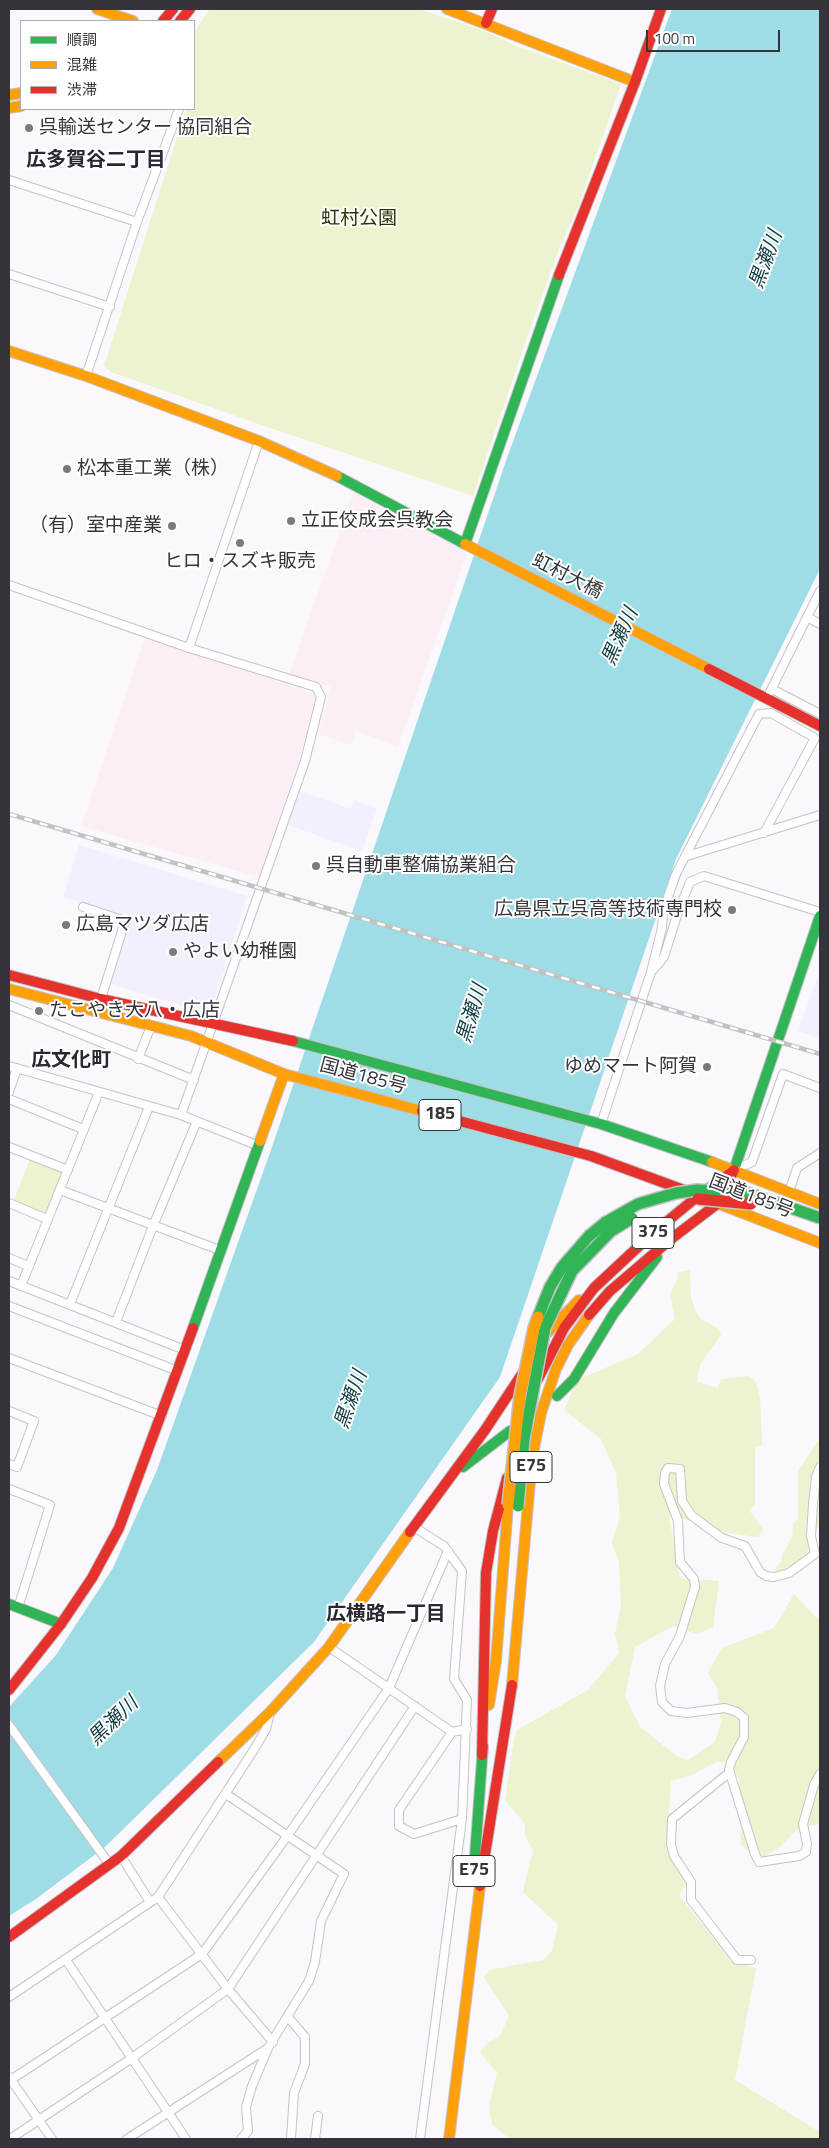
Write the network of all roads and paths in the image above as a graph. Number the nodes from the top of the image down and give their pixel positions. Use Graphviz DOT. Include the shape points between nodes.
graph roads {
  1 [pos="97,9"];
  2 [pos="173,9"];
  3 [pos="190,9"];
  4 [pos="447,9"];
  5 [pos="492,9"];
  6 [pos="661,9"];
  7 [pos="130,20"];
  8 [pos="164,20"];
  9 [pos="181,20"];
  10 [pos="486,23"];
  11 [pos="635,82"];
  12 [pos="179,110"];
  13 [pos="9,180"];
  14 [pos="137,222"];
  15 [pos="9,274"];
  16 [pos="110,307"];
  17 [pos="9,352"];
  18 [pos="86,376"];
  19 [pos="259,441"];
  20 [pos="464,544"];
  21 [pos="9,585"];
  22 [pos="820,591"];
  23 [pos="807,618"];
  24 [pos="820,624"];
  25 [pos="189,648"];
  26 [pos="765,700"];
  27 [pos="820,714"];
  28 [pos="820,726"];
  29 [pos="820,815"];
  30 [pos="764,833"];
  31 [pos="686,856"];
  32 [pos="83,907"];
  33 [pos="820,912"];
  34 [pos="820,916"];
  35 [pos="651,972"];
  36 [pos="9,975"];
  37 [pos="9,989"];
  38 [pos="101,999"];
  39 [pos="9,1006"];
  40 [pos="212,1024"];
  41 [pos="151,1026"];
  42 [pos="207,1042"];
  43 [pos="138,1059"];
  44 [pos="9,1066"];
  45 [pos="17,1068"];
  46 [pos="286,1074"];
  47 [pos="194,1080"];
  48 [pos="820,1088"];
  49 [pos="9,1092"];
  50 [pos="99,1092"];
  51 [pos="9,1099"];
  52 [pos="149,1107"];
  53 [pos="181,1115"];
  54 [pos="197,1121"];
  55 [pos="596,1123"];
  56 [pos="84,1129"];
  57 [pos="260,1146"];
  58 [pos="9,1147"];
  59 [pos="820,1153"];
  60 [pos="68,1170"];
  61 [pos="734,1170"];
  62 [pos="60,1190"];
  63 [pos="789,1192"];
  64 [pos="698,1196"];
  65 [pos="9,1203"];
  66 [pos="717,1204"];
  67 [pos="820,1204"];
  68 [pos="108,1208"];
  69 [pos="820,1218"];
  70 [pos="47,1219"];
  71 [pos="695,1220"];
  72 [pos="153,1226"];
  73 [pos="820,1228"];
  74 [pos="820,1243"];
  75 [pos="222,1251"];
  76 [pos="9,1258"];
  77 [pos="28,1266"];
  78 [pos="610,1272"];
  79 [pos="9,1281"];
  80 [pos="21,1286"];
  81 [pos="70,1304"];
  82 [pos="9,1306"];
  83 [pos="116,1322"];
  84 [pos="185,1350"];
  85 [pos="9,1358"];
  86 [pos="178,1371"];
  87 [pos="556,1396"];
  88 [pos="9,1411"];
  89 [pos="162,1416"];
  90 [pos="510,1431"];
  91 [pos="9,1464"];
  92 [pos="820,1467"];
  93 [pos="9,1489"];
  94 [pos="440,1490"];
  95 [pos="513,1505"];
  96 [pos="414,1527"];
  97 [pos="448,1551"];
  98 [pos="815,1554"];
  99 [pos="820,1561"];
  100 [pos="13,1606"];
  101 [pos="62,1624"];
  102 [pos="329,1647"];
  103 [pos="389,1688"];
  104 [pos="9,1690"];
  105 [pos="415,1706"];
  106 [pos="270,1712"];
  107 [pos="9,1725"];
  108 [pos="467,1729"];
  109 [pos="452,1732"];
  110 [pos="482,1755"];
  111 [pos="730,1772"];
  112 [pos="496,1773"];
  113 [pos="820,1774"];
  114 [pos="226,1794"];
  115 [pos="462,1819"];
  116 [pos="288,1835"];
  117 [pos="317,1855"];
  118 [pos="121,1856"];
  119 [pos="107,1862"];
  120 [pos="158,1897"];
  121 [pos="150,1902"];
  122 [pos="9,1937"];
  123 [pos="202,1954"];
  124 [pos="66,1960"];
  125 [pos="751,1960"];
  126 [pos="467,1987"];
  127 [pos="228,1989"];
  128 [pos="9,1997"];
  129 [pos="288,2017"];
  130 [pos="105,2019"];
  131 [pos="271,2045"];
  132 [pos="132,2058"];
  133 [pos="9,2079"];
  134 [pos="168,2112"];
  135 [pos="318,2116"];
  136 [pos="39,2120"];
  137 [pos="10,2139"];
  138 [pos="52,2139"];
  139 [pos="127,2139"];
  140 [pos="186,2139"];
  141 [pos="241,2139"];
  142 [pos="291,2139"];
  143 [pos="315,2139"];
  144 [pos="420,2139"];
  145 [pos="449,2139"];
  1 -- 7 [label="main road"];
  2 -- 8 [label="main road"];
  3 -- 9 [label="main road"];
  4 -- 10 [label="main road"];
  5 -- 10 [label="main road"];
  6 -- 11 [label="main road"];
  10 -- 11 [label="main road"];
  11 -- 20 [label="main road" via="556,282"];
  12 -- 14 [label="street"];
  13 -- 14 [label="street"];
  14 -- 16 [label="street"];
  15 -- 16 [label="street"];
  16 -- 18 [label="street"];
  17 -- 18 [label="main road, 虹村大橋"];
  18 -- 19 [label="main road, 虹村大橋"];
  19 -- 20 [label="main road, 虹村大橋" via="335,475"];
  19 -- 25 [label="street"];
  20 -- 26 [label="main road, 虹村大橋"];
  21 -- 25 [label="street"];
  22 -- 23 [label="street"];
  23 -- 24 [label="street"];
  23 -- 26 [label="street"];
  25 -- 40 [label="street" via="316,687 321,697 305,761"];
  26 -- 27 [label="street"];
  26 -- 28 [label="main road, 虹村大橋"];
  26 -- 30 [label="street" via="771,712 815,738"];
  26 -- 31 [label="street"];
  29 -- 30 [label="street"];
  30 -- 31 [label="street"];
  31 -- 35 [label="street" via="663,911"];
  32 -- 38 [label="street" via="125,921"];
  33 -- 35 [label="street" via="704,876 690,882 664,957"];
  34 -- 61 [label="main road"];
  35 -- 55 [label="street"];
  36 -- 38 [label="main road, 国道185号 / 185"];
  37 -- 41 [label="main road, 国道185号 / 185"];
  38 -- 40 [label="main road, 国道185号 / 185"];
  39 -- 43 [label="street"];
  40 -- 42 [label="street"];
  40 -- 55 [label="main road, 国道185号 / 185" via="300,1043"];
  41 -- 42 [label="main road, 国道185号 / 185"];
  41 -- 43 [label="street"];
  42 -- 46 [label="main road, 国道185号 / 185"];
  42 -- 47 [label="street"];
  43 -- 47 [label="street"];
  44 -- 45 [label="street"];
  45 -- 49 [label="street"];
  45 -- 50 [label="street"];
  46 -- 57 [label="main road"];
  46 -- 64 [label="main road, 国道185号 / 185" via="592,1156"];
  47 -- 53 [label="street"];
  48 -- 61 [label="street" via="783,1074 752,1162"];
  50 -- 52 [label="street"];
  50 -- 56 [label="street"];
  51 -- 56 [label="street"];
  52 -- 53 [label="street"];
  52 -- 68 [label="street"];
  53 -- 54 [label="street"];
  54 -- 57 [label="street"];
  54 -- 72 [label="street"];
  55 -- 61 [label="main road, 国道185号 / 185"];
  56 -- 60 [label="street"];
  57 -- 75 [label="main road"];
  58 -- 60 [label="street"];
  59 -- 63 [label="street" via="798,1168"];
  60 -- 62 [label="street"];
  61 -- 63 [label="main road, 国道185号 / 185"];
  61 -- 64 [label="main road, 375"];
  61 -- 66 [label="main road, 375"];
  62 -- 68 [label="street"];
  62 -- 70 [label="street"];
  63 -- 67 [label="main road, 国道185号 / 185"];
  64 -- 66 [label="main road, 国道185号 / 185"];
  64 -- 78 [label="main road, 375"];
  65 -- 70 [label="street"];
  66 -- 71 [label="main road, 375"];
  66 -- 74 [label="main road, 国道185号 / 185"];
  68 -- 72 [label="street"];
  68 -- 81 [label="street"];
  69 -- 95 [label="main road, bridge" via="745,1192 697,1190 638,1204 589,1236 562,1267 550,1287 534,1328 520,1396"];
  70 -- 77 [label="street"];
  71 -- 87 [label="main road" via="632,1288 577,1374"];
  71 -- 112 [label="main road, E75" via="596,1305 568,1344 548,1389 536,1432 513,1680"];
  72 -- 75 [label="street"];
  72 -- 83 [label="street"];
  73 -- 95 [label="main road, bridge" via="751,1204 698,1199 662,1205 611,1231 572,1271 545,1328"];
  75 -- 84 [label="main road"];
  76 -- 77 [label="street"];
  77 -- 80 [label="street"];
  78 -- 94 [label="main road" via="545,1335 485,1430"];
  78 -- 110 [label="main road, E75" via="570,1318 540,1373 518,1436 498,1511 486,1583"];
  79 -- 80 [label="street"];
  80 -- 81 [label="street"];
  81 -- 83 [label="street"];
  82 -- 86 [label="street"];
  83 -- 84 [label="street"];
  84 -- 86 [label="main road"];
  85 -- 89 [label="street"];
  86 -- 89 [label="main road"];
  88 -- 91 [label="street" via="34,1421 17,1467"];
  89 -- 101 [label="main road" via="119,1528"];
  90 -- 94 [label="main road"];
  92 -- 98 [label="street" via="812,1504 811,1536"];
  93 -- 100 [label="street" via="50,1505"];
  94 -- 96 [label="main road"];
  95 -- 110 [label="main road"];
  95 -- 112 [label="main road"];
  96 -- 97 [label="street" via="437,1540"];
  96 -- 102 [label="main road"];
  97 -- 103 [label="street"];
  97 -- 108 [label="street" via="462,1571 454,1679 467,1700"];
  98 -- 99 [label="street"];
  98 -- 111 [label="street" via="789,1572 777,1577 766,1576 755,1565 745,1546 722,1538 692,1516 681,1495 680,1468 668,1468 665,1473 666,1490 679,1529 680,1562 694,1579 695,1587 680,1636 665,1664 660,1694 662,1702 671,1711 687,1713 725,1708 744,1718 744,1737 731,1762"];
  100 -- 101 [label="main road"];
  101 -- 104 [label="main road"];
  102 -- 103 [label="street"];
  102 -- 106 [label="main road"];
  103 -- 105 [label="street"];
  103 -- 116 [label="street"];
  105 -- 109 [label="street"];
  105 -- 117 [label="street"];
  106 -- 114 [label="street" via="266,1729"];
  106 -- 118 [label="main road"];
  107 -- 119 [label="street"];
  108 -- 109 [label="street"];
  108 -- 115 [label="street"];
  109 -- 115 [label="street" via="399,1810 398,1826 414,1834"];
  110 -- 126 [label="main road, E75"];
  111 -- 113 [label="street" via="759,1862 806,1852 803,1824"];
  111 -- 125 [label="street" via="672,1819 671,1844 674,1856 691,1882 695,1905 737,1960"];
  112 -- 126 [label="main road, E75"];
  114 -- 116 [label="street"];
  114 -- 120 [label="street"];
  115 -- 144 [label="street"];
  116 -- 117 [label="street"];
  116 -- 123 [label="street"];
  117 -- 127 [label="street"];
  117 -- 129 [label="street" via="344,1874 321,1921 316,1962 309,1980"];
  118 -- 119 [label="main road"];
  118 -- 121 [label="street"];
  119 -- 122 [label="main road"];
  120 -- 121 [label="street"];
  120 -- 123 [label="street"];
  121 -- 124 [label="street"];
  123 -- 127 [label="street"];
  123 -- 130 [label="street"];
  124 -- 128 [label="street"];
  124 -- 130 [label="street"];
  126 -- 145 [label="main road, E75"];
  127 -- 131 [label="street"];
  127 -- 132 [label="street"];
  129 -- 131 [label="street"];
  129 -- 142 [label="street" via="305,2037 305,2064 294,2093"];
  130 -- 132 [label="street"];
  130 -- 133 [label="street"];
  131 -- 134 [label="street"];
  131 -- 141 [label="street" via="252,2086 246,2107 248,2131"];
  132 -- 134 [label="street"];
  132 -- 136 [label="street"];
  133 -- 136 [label="street"];
  134 -- 139 [label="street"];
  134 -- 140 [label="street"];
  135 -- 143 [label="street"];
  136 -- 137 [label="street"];
  136 -- 138 [label="street"];
}
